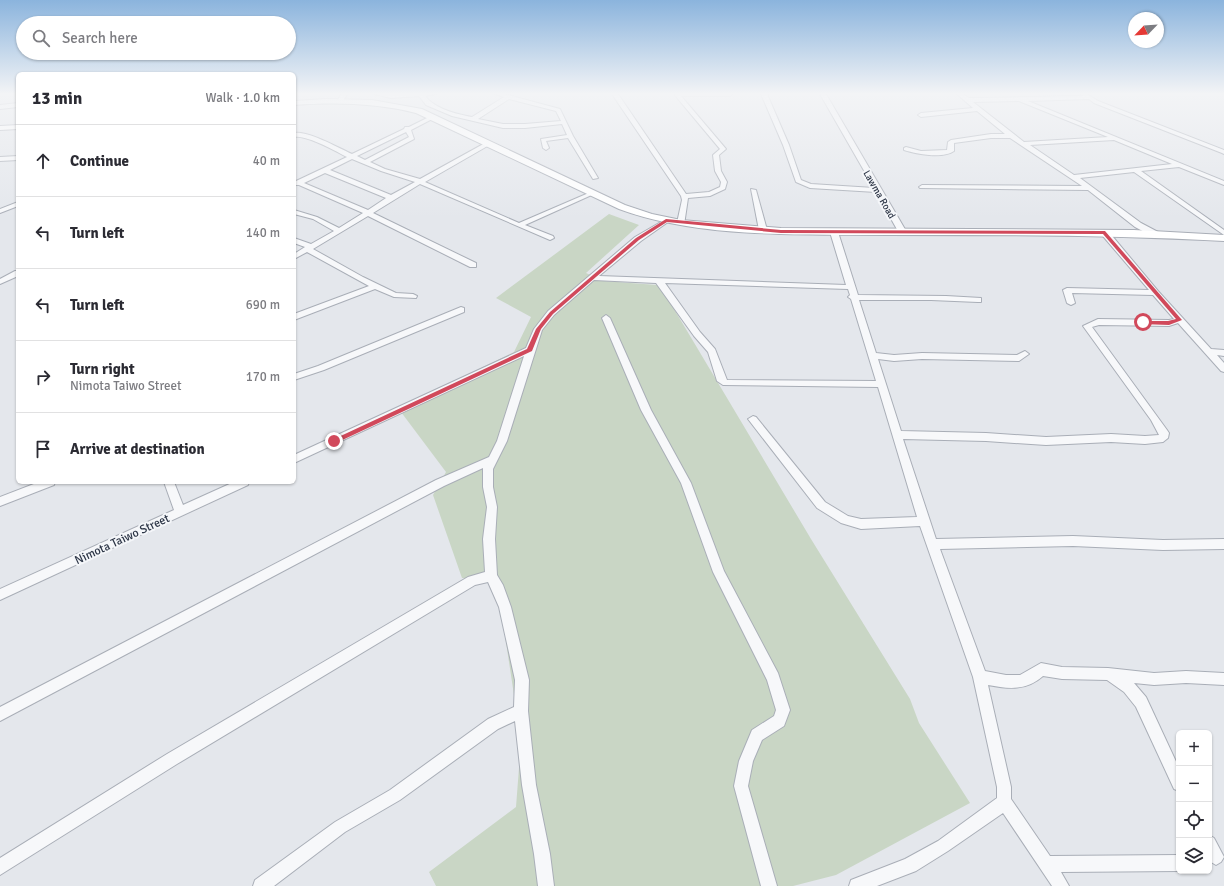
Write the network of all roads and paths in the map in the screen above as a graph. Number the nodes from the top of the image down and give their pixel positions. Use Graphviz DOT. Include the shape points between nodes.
graph roads {
  1 [pos="302,135"];
  2 [pos="392,135"];
  3 [pos="411,135"];
  4 [pos="473,135"];
  5 [pos="643,135"];
  6 [pos="712,135"];
  7 [pos="782,135"];
  8 [pos="847,135"];
  9 [pos="1105,135"];
  10 [pos="1183,135"];
  11 [pos="570,136"];
  12 [pos="1011,136"];
  13 [pos="1114,139"];
  14 [pos="489,143"];
  15 [pos="1024,144"];
  16 [pos="546,148"];
  17 [pos="906,149"];
  18 [pos="1224,152"];
  19 [pos="351,156"];
  20 [pos="16,158"];
  21 [pos="0,159"];
  22 [pos="365,162"];
  23 [pos="1180,166"];
  24 [pos="324,170"];
  25 [pos="1136,171"];
  26 [pos="1073,177"];
  27 [pos="596,178"];
  28 [pos="420,182"];
  29 [pos="1224,183"];
  30 [pos="296,184"];
  31 [pos="922,187"];
  32 [pos="1090,188"];
  33 [pos="753,190"];
  34 [pos="878,190"];
  35 [pos="593,194"];
  36 [pos="684,196"];
  37 [pos="391,198"];
  38 [pos="16,205"];
  39 [pos="0,211"];
  40 [pos="370,212"];
  41 [pos="296,213"];
  42 [pos="666,220"];
  43 [pos="681,223"];
  44 [pos="519,225"];
  45 [pos="1136,229"];
  46 [pos="338,230"];
  47 [pos="763,230"];
  48 [pos="902,231"];
  49 [pos="834,232"];
  50 [pos="1105,233"];
  51 [pos="1224,233"];
  52 [pos="550,238"];
  53 [pos="1224,238"];
  54 [pos="296,241"];
  55 [pos="309,248"];
  56 [pos="296,256"];
  57 [pos="473,265"];
  58 [pos="16,274"];
  59 [pos="594,278"];
  60 [pos="658,280"];
  61 [pos="0,282"];
  62 [pos="377,286"];
  63 [pos="851,292"];
  64 [pos="1155,292"];
  65 [pos="413,296"];
  66 [pos="978,300"];
  67 [pos="1071,303"];
  68 [pos="461,310"];
  69 [pos="296,316"];
  70 [pos="606,318"];
  71 [pos="1180,320"];
  72 [pos="530,350"];
  73 [pos="1210,352"];
  74 [pos="1224,353"];
  75 [pos="1025,354"];
  76 [pos="872,356"];
  77 [pos="1224,369"];
  78 [pos="296,376"];
  79 [pos="882,384"];
  80 [pos="752,419"];
  81 [pos="897,435"];
  82 [pos="296,458"];
  83 [pos="492,460"];
  84 [pos="45,484"];
  85 [pos="170,484"];
  86 [pos="240,484"];
  87 [pos="0,502"];
  88 [pos="180,512"];
  89 [pos="924,521"];
  90 [pos="932,544"];
  91 [pos="1224,544"];
  92 [pos="491,576"];
  93 [pos="0,595"];
  94 [pos="1108,674"];
  95 [pos="980,677"];
  96 [pos="1224,679"];
  97 [pos="521,711"];
  98 [pos="0,714"];
  99 [pos="1176,778"];
  100 [pos="1004,801"];
  101 [pos="1176,863"];
  102 [pos="1045,864"];
  103 [pos="0,867"];
  104 [pos="261,886"];
  105 [pos="546,886"];
  106 [pos="769,886"];
  107 [pos="857,886"];
  108 [pos="1061,886"];
  1 -- 19 [label="street"];
  2 -- 19 [label="street"];
  3 -- 22 [label="street" via="412,138"];
  4 -- 14 [label="main road"];
  5 -- 36 [label="street"];
  6 -- 36 [label="street" via="723,149 716,155 718,172 724,182 723,188 710,194"];
  7 -- 34 [label="street" via="798,181 810,186"];
  8 -- 34 [label="street, Lawma Road"];
  9 -- 13 [label="street"];
  10 -- 18 [label="street"];
  11 -- 16 [label="street" via="543,140"];
  11 -- 27 [label="street"];
  12 -- 15 [label="street"];
  12 -- 17 [label="street" via="953,141 951,151 948,152 921,153"];
  13 -- 15 [label="street"];
  13 -- 23 [label="street"];
  14 -- 28 [label="street"];
  14 -- 35 [label="main road"];
  15 -- 26 [label="street"];
  19 -- 22 [label="street"];
  19 -- 24 [label="street"];
  20 -- 21 [label="street"];
  22 -- 28 [label="street"];
  23 -- 25 [label="street"];
  23 -- 29 [label="street"];
  24 -- 30 [label="street"];
  24 -- 37 [label="street"];
  25 -- 26 [label="street"];
  25 -- 51 [label="street"];
  26 -- 32 [label="street"];
  28 -- 37 [label="street"];
  28 -- 44 [label="street"];
  30 -- 40 [label="street"];
  31 -- 32 [label="street"];
  32 -- 45 [label="street"];
  33 -- 47 [label="street"];
  34 -- 48 [label="street, Lawma Road"];
  35 -- 42 [label="main road" via="640,214"];
  35 -- 44 [label="street"];
  36 -- 43 [label="street"];
  37 -- 40 [label="street"];
  38 -- 39 [label="street"];
  40 -- 46 [label="street"];
  40 -- 57 [label="street" via="379,219"];
  41 -- 46 [label="street" via="315,218"];
  42 -- 43 [label="main road"];
  42 -- 59 [label="street" via="638,239"];
  43 -- 47 [label="main road"];
  44 -- 52 [label="street"];
  45 -- 50 [label="main road"];
  45 -- 53 [label="main road" via="1155,234"];
  46 -- 55 [label="street"];
  47 -- 49 [label="main road"];
  48 -- 49 [label="main road"];
  48 -- 50 [label="main road"];
  49 -- 63 [label="street"];
  50 -- 64 [label="street"];
  54 -- 55 [label="street"];
  55 -- 56 [label="street"];
  55 -- 62 [label="street" via="312,253"];
  58 -- 61 [label="street"];
  59 -- 60 [label="street"];
  59 -- 72 [label="street" via="544,321"];
  60 -- 63 [label="street"];
  60 -- 79 [label="street" via="712,351 722,381 726,383"];
  62 -- 65 [label="street" via="394,295"];
  62 -- 69 [label="street"];
  63 -- 66 [label="street" via="920,299 931,297"];
  63 -- 76 [label="street"];
  64 -- 67 [label="street" via="1067,290"];
  64 -- 71 [label="street"];
  68 -- 78 [label="street"];
  70 -- 106 [label="street" via="646,410 686,484 719,572 772,678 783,710 779,721 757,735 746,761 741,786"];
  71 -- 73 [label="street"];
  71 -- 81 [label="street" via="1169,323 1098,322 1087,326 1154,418 1164,433 1163,438 1046,441"];
  72 -- 82 [label="street"];
  72 -- 83 [label="street" via="502,441"];
  73 -- 74 [label="street"];
  73 -- 77 [label="street"];
  75 -- 76 [label="street" via="1019,358"];
  76 -- 79 [label="street"];
  79 -- 81 [label="street"];
  80 -- 89 [label="street" via="820,505 845,520 861,524"];
  81 -- 89 [label="street"];
  83 -- 92 [label="street" via="487,478 492,507 489,539"];
  83 -- 98 [label="street" via="440,484"];
  84 -- 87 [label="street"];
  85 -- 88 [label="street"];
  86 -- 88 [label="street, Nimota Taiwo Street"];
  88 -- 93 [label="street, Nimota Taiwo Street"];
  89 -- 90 [label="street"];
  90 -- 91 [label="street" via="1061,541 1162,545"];
  90 -- 95 [label="street"];
  92 -- 97 [label="street" via="502,600 522,680"];
  92 -- 103 [label="street" via="472,581 172,759"];
  94 -- 95 [label="street" via="1062,673 1041,669 1031,679 1022,683"];
  94 -- 96 [label="street" via="1154,679"];
  94 -- 99 [label="street" via="1129,687 1141,702"];
  95 -- 100 [label="street" via="1004,787"];
  97 -- 104 [label="street" via="493,724 394,795 340,827"];
  97 -- 105 [label="street" via="529,785"];
  100 -- 102 [label="street"];
  100 -- 107 [label="street" via="943,846 910,865"];
  101 -- 102 [label="street"];
  102 -- 108 [label="street"];
}
